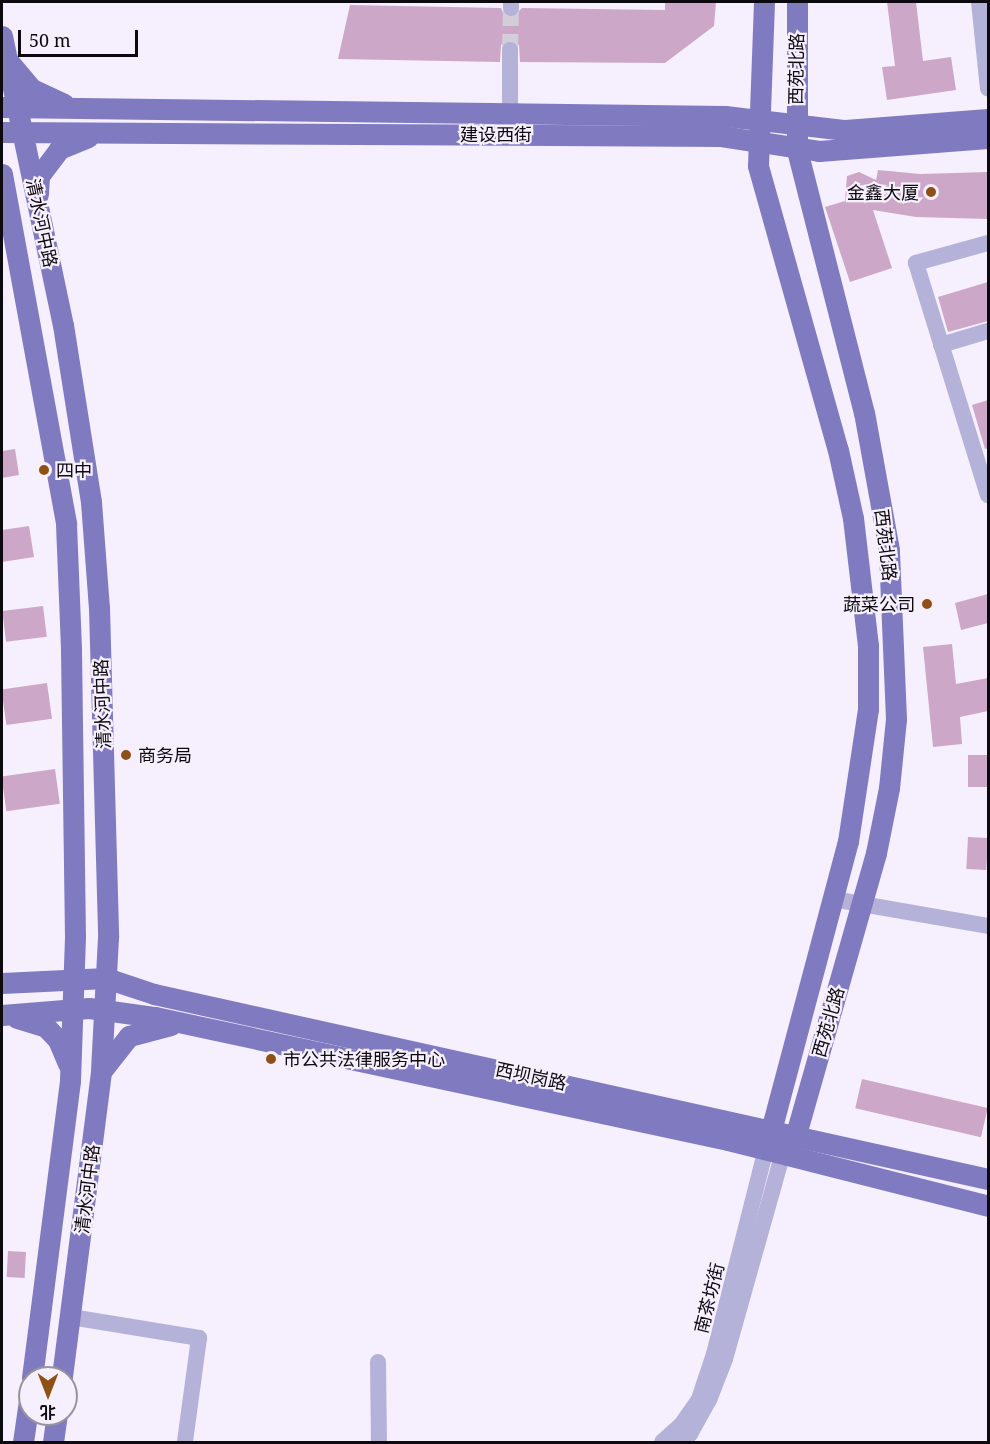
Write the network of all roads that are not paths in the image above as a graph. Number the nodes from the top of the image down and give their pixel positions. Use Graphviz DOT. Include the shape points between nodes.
graph roads {
  1 [pos="764,2"];
  2 [pos="797,2"];
  3 [pos="979,2"];
  4 [pos="2,36"];
  5 [pos="510,50"];
  6 [pos="6,58"];
  7 [pos="988,89"];
  8 [pos="9,107"];
  9 [pos="85,110"];
  10 [pos="510,115"];
  11 [pos="988,119"];
  12 [pos="759,120"];
  13 [pos="795,127"];
  14 [pos="12,132"];
  15 [pos="102,132"];
  16 [pos="988,138"];
  17 [pos="758,142"];
  18 [pos="797,150"];
  19 [pos="2,175"];
  20 [pos="37,203"];
  21 [pos="988,243"];
  22 [pos="988,331"];
  23 [pos="941,345"];
  24 [pos="982,453"];
  25 [pos="988,495"];
  26 [pos="833,899"];
  27 [pos="861,904"];
  28 [pos="988,926"];
  29 [pos="75,937"];
  30 [pos="108,937"];
  31 [pos="38,980"];
  32 [pos="2,982"];
  33 [pos="89,994"];
  34 [pos="154,994"];
  35 [pos="2,1016"];
  36 [pos="183,1023"];
  37 [pos="70,1072"];
  38 [pos="101,1072"];
  39 [pos="772,1128"];
  40 [pos="796,1134"];
  41 [pos="774,1151"];
  42 [pos="988,1179"];
  43 [pos="988,1206"];
  44 [pos="71,1317"];
  45 [pos="378,1362"];
  46 [pos="33,1366"];
  47 [pos="64,1366"];
  48 [pos="25,1426"];
  49 [pos="55,1426"];
  50 [pos="23,1443"];
  51 [pos="53,1443"];
  52 [pos="184,1443"];
  53 [pos="378,1443"];
  54 [pos="662,1443"];
  55 [pos="680,1443"];
  1 -- 12 [label="main road, 西苑北路"];
  2 -- 13 [label="main road, 西苑北路"];
  3 -- 7 [label="street"];
  4 -- 6 [label="main road, 清水河中路"];
  5 -- 10 [label="street"];
  6 -- 8 [label="main road, 清水河中路"];
  6 -- 9 [label="main road" via="21,79 44,98"];
  8 -- 9 [label="main road, 建设西街"];
  8 -- 14 [label="main road, 清水河中路"];
  9 -- 10 [label="main road, 建设西街"];
  10 -- 12 [label="main road, 建设西街" via="725,116"];
  11 -- 13 [label="main road, 建设西街" via="845,129"];
  12 -- 13 [label="main road, 建设西街"];
  12 -- 17 [label="main road, 西苑北路"];
  13 -- 18 [label="main road, 西苑北路"];
  14 -- 15 [label="main road, 建设西街"];
  14 -- 20 [label="main road, 清水河中路"];
  15 -- 17 [label="main road, 建设西街" via="721,136"];
  15 -- 20 [label="main road" via="59,149 39,176"];
  16 -- 18 [label="main road, 建设西街"];
  17 -- 18 [label="main road, 建设西街"];
  17 -- 26 [label="main road, 西苑北路" via="763,191 838,450 853,518 868,645 868,709 861,763"];
  18 -- 27 [label="main road, 西苑北路" via="864,413 889,550 896,719 889,788"];
  19 -- 29 [label="main road, 清水河中路" via="66,524"];
  20 -- 30 [label="main road, 清水河中路" via="63,325 91,502 99,608"];
  21 -- 23 [label="street" via="916,263"];
  22 -- 23 [label="street"];
  23 -- 24 [label="street"];
  24 -- 25 [label="street"];
  26 -- 27 [label="street"];
  26 -- 39 [label="main road, 西苑北路"];
  27 -- 28 [label="street"];
  27 -- 40 [label="main road, 西苑北路"];
  29 -- 31 [label="main road" via="63,963"];
  29 -- 33 [label="main road, 清水河中路"];
  30 -- 33 [label="main road, 清水河中路"];
  30 -- 34 [label="main road" via="116,964 130,979"];
  31 -- 32 [label="main road"];
  31 -- 33 [label="main road"];
  33 -- 34 [label="main road, 西坝岗路"];
  33 -- 35 [label="main road"];
  33 -- 36 [label="main road, 西坝岗路"];
  33 -- 37 [label="main road, 清水河中路"];
  33 -- 38 [label="main road, 清水河中路"];
  34 -- 39 [label="main road, 西坝岗路"];
  35 -- 37 [label="main road" via="31,1020 46,1028 58,1040"];
  36 -- 38 [label="main road" via="129,1036"];
  36 -- 41 [label="main road, 西坝岗路"];
  37 -- 46 [label="main road, 清水河中路"];
  38 -- 44 [label="main road, 清水河中路"];
  39 -- 40 [label="main road, 西坝岗路"];
  39 -- 41 [label="main road, 西苑北路"];
  40 -- 41 [label="main road, 西苑北路"];
  40 -- 42 [label="main road, 西坝岗路"];
  41 -- 43 [label="main road, 西坝岗路"];
  41 -- 54 [label="street, 南茶坊街" via="699,1398 681,1425"];
  41 -- 55 [label="street, 南茶坊街" via="725,1359 710,1400 690,1434"];
  44 -- 47 [label="main road, 清水河中路"];
  44 -- 52 [label="street" via="199,1338"];
  45 -- 53 [label="street"];
  48 -- 50 [label="main road"];
  49 -- 51 [label="main road"];
}
